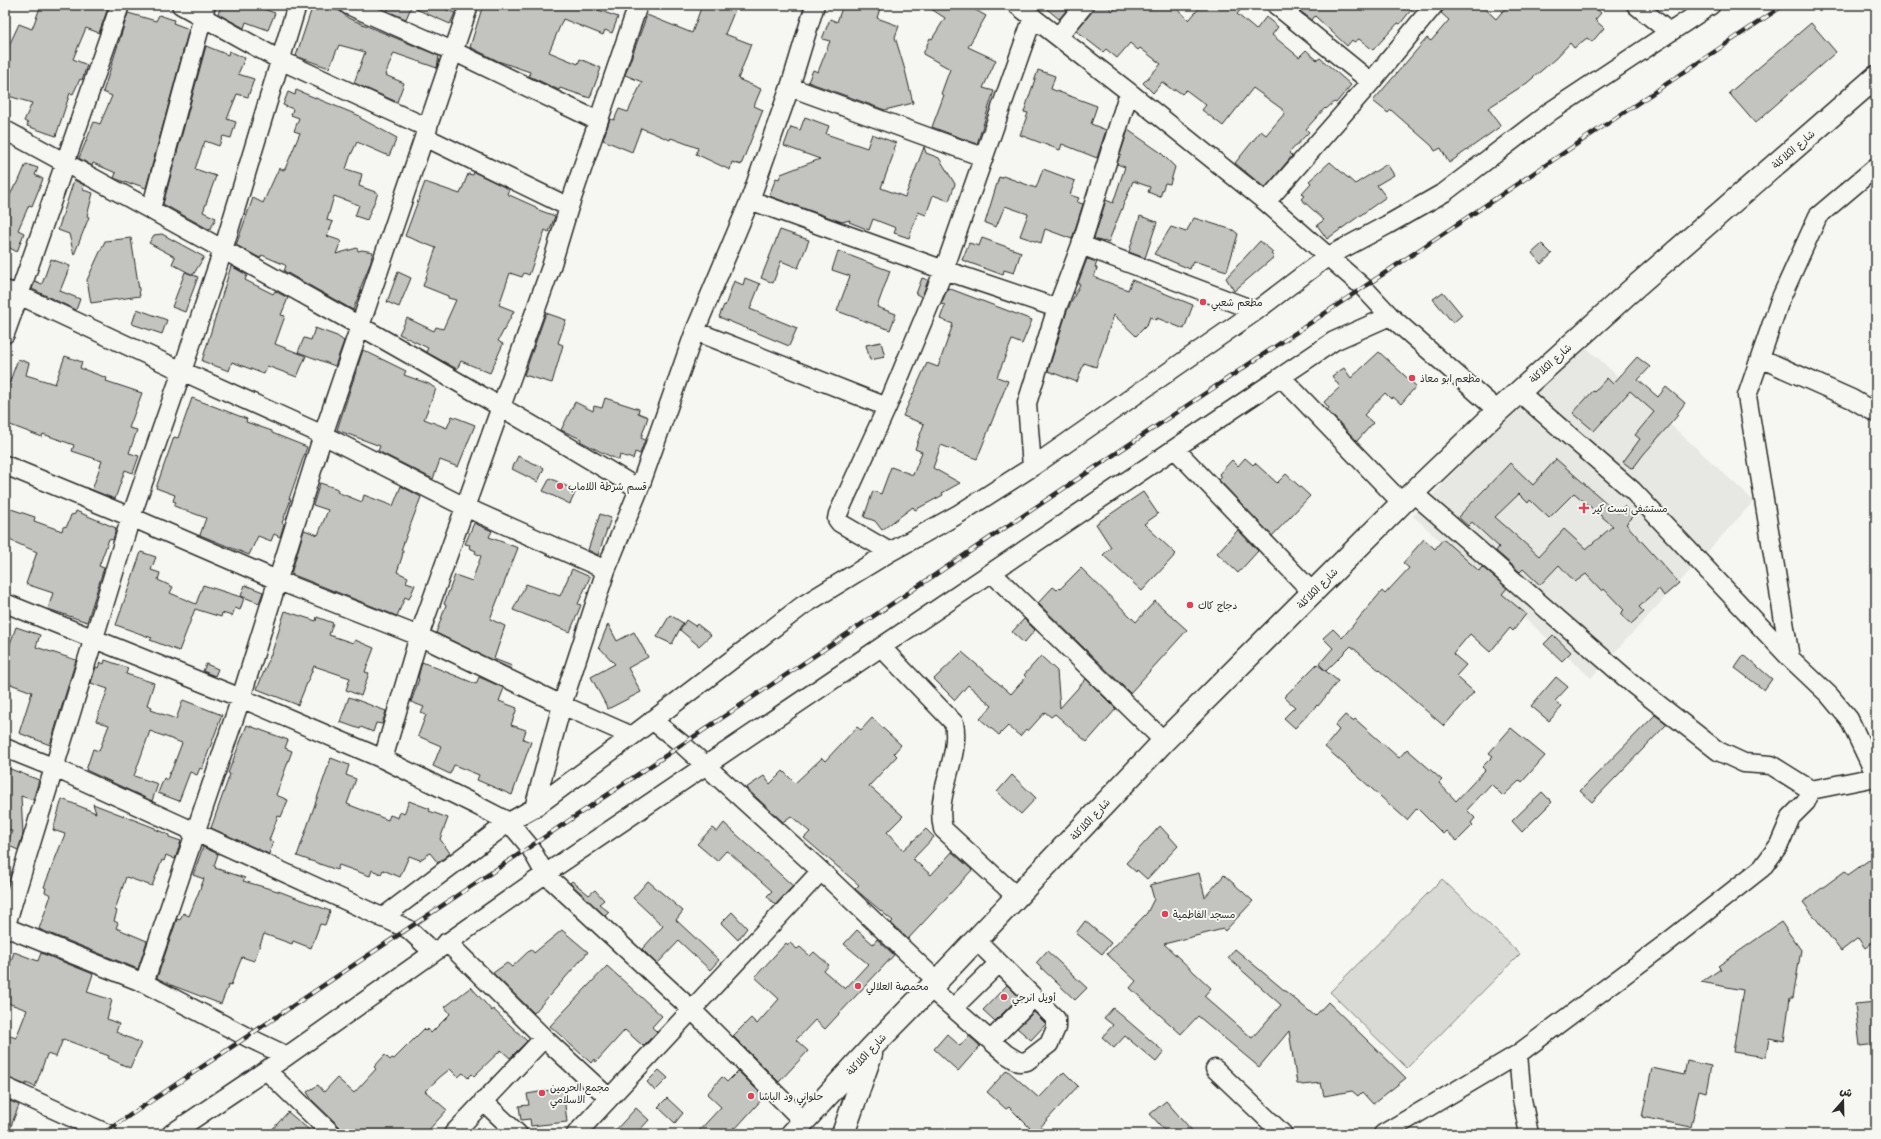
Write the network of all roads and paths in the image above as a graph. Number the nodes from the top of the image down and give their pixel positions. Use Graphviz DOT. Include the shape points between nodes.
graph roads {
  1 [pos="120,5"];
  2 [pos="181,5"];
  3 [pos="297,5"];
  4 [pos="348,5"];
  5 [pos="469,5"];
  6 [pos="638,5"];
  7 [pos="815,5"];
  8 [pos="1017,5"];
  9 [pos="1084,5"];
  10 [pos="1276,5"];
  11 [pos="1434,5"];
  12 [pos="1636,5"];
  13 [pos="1711,5"];
  14 [pos="204,10"];
  15 [pos="1033,17"];
  16 [pos="1669,32"];
  17 [pos="1059,36"];
  18 [pos="455,52"];
  19 [pos="280,60"];
  20 [pos="1876,78"];
  21 [pos="1371,82"];
  22 [pos="790,87"];
  23 [pos="1129,92"];
  24 [pos="598,121"];
  25 [pos="5,130"];
  26 [pos="426,132"];
  27 [pos="984,157"];
  28 [pos="65,162"];
  29 [pos="1876,167"];
  30 [pos="750,200"];
  31 [pos="1266,202"];
  32 [pos="569,207"];
  33 [pos="151,209"];
  34 [pos="1081,245"];
  35 [pos="223,250"];
  36 [pos="1327,257"];
  37 [pos="944,270"];
  38 [pos="12,293"];
  39 [pos="1057,308"];
  40 [pos="1256,311"];
  41 [pos="1390,316"];
  42 [pos="360,326"];
  43 [pos="695,331"];
  44 [pos="5,334"];
  45 [pos="1760,358"];
  46 [pos="182,371"];
  47 [pos="1281,377"];
  48 [pos="1518,392"];
  49 [pos="501,406"];
  50 [pos="887,408"];
  51 [pos="1498,411"];
  52 [pos="1876,412"];
  53 [pos="323,435"];
  54 [pos="1175,449"];
  55 [pos="5,465"];
  56 [pos="1032,467"];
  57 [pos="639,489"];
  58 [pos="1408,498"];
  59 [pos="464,507"];
  60 [pos="131,517"];
  61 [pos="890,552"];
  62 [pos="606,570"];
  63 [pos="992,573"];
  64 [pos="279,581"];
  65 [pos="1312,592"];
  66 [pos="5,603"];
  67 [pos="419,636"];
  68 [pos="94,640"];
  69 [pos="882,648"];
  70 [pos="1790,658"];
  71 [pos="241,698"];
  72 [pos="562,705"];
  73 [pos="652,720"];
  74 [pos="632,736"];
  75 [pos="1164,741"];
  76 [pos="5,748"];
  77 [pos="383,759"];
  78 [pos="707,766"];
  79 [pos="55,768"];
  80 [pos="1876,776"];
  81 [pos="1811,790"];
  82 [pos="534,808"];
  83 [pos="508,822"];
  84 [pos="196,833"];
  85 [pos="821,871"];
  86 [pos="545,874"];
  87 [pos="1017,896"];
  88 [pos="382,918"];
  89 [pos="5,927"];
  90 [pos="976,940"];
  91 [pos="440,947"];
  92 [pos="999,963"];
  93 [pos="144,983"];
  94 [pos="934,984"];
  95 [pos="1034,997"];
  96 [pos="953,1008"];
  97 [pos="692,1010"];
  98 [pos="544,1038"];
  99 [pos="991,1040"];
  100 [pos="873,1046"];
  101 [pos="1518,1054"];
  102 [pos="287,1056"];
  103 [pos="1215,1069"];
  104 [pos="266,1070"];
  105 [pos="5,1087"];
  106 [pos="609,1098"];
  107 [pos="483,1101"];
  108 [pos="798,1128"];
  109 [pos="108,1134"];
  110 [pos="171,1134"];
  111 [pos="332,1134"];
  112 [pos="453,1134"];
  113 [pos="518,1134"];
  114 [pos="576,1134"];
  115 [pos="843,1134"];
  116 [pos="1283,1134"];
  117 [pos="1383,1134"];
  118 [pos="1529,1134"];
  1 -- 28 [label="street"];
  2 -- 14 [label="street"];
  3 -- 19 [label="street"];
  4 -- 18 [label="street"];
  5 -- 18 [label="street"];
  6 -- 24 [label="street"];
  7 -- 22 [label="street"];
  8 -- 15 [label="street"];
  9 -- 17 [label="street"];
  10 -- 21 [label="street"];
  11 -- 21 [label="street"];
  12 -- 16 [label="street"];
  13 -- 16 [label="street"];
  14 -- 19 [label="street"];
  14 -- 33 [label="street"];
  15 -- 17 [label="street"];
  15 -- 27 [label="street"];
  16 -- 36 [label="street" via="1551,111 1445,192"];
  17 -- 23 [label="street"];
  18 -- 24 [label="street"];
  18 -- 26 [label="street"];
  19 -- 26 [label="street"];
  19 -- 35 [label="street"];
  20 -- 48 [label="main road, شارع الكلاكلة"];
  21 -- 31 [label="street"];
  22 -- 27 [label="street"];
  22 -- 30 [label="street"];
  23 -- 31 [label="street"];
  23 -- 34 [label="street"];
  24 -- 32 [label="street"];
  25 -- 28 [label="street"];
  26 -- 32 [label="street"];
  26 -- 42 [label="street"];
  27 -- 37 [label="street"];
  28 -- 33 [label="street"];
  28 -- 38 [label="street"];
  29 -- 45 [label="street" via="1818,216 1780,300"];
  30 -- 37 [label="street"];
  30 -- 43 [label="street"];
  31 -- 36 [label="street"];
  32 -- 49 [label="street" via="551,267"];
  33 -- 35 [label="street"];
  34 -- 39 [label="street"];
  34 -- 40 [label="street"];
  35 -- 42 [label="street"];
  35 -- 46 [label="street"];
  36 -- 40 [label="street"];
  36 -- 41 [label="street" via="1363,287"];
  37 -- 39 [label="street"];
  37 -- 50 [label="street"];
  38 -- 44 [label="street"];
  38 -- 46 [label="street"];
  39 -- 56 [label="street" via="1027,403"];
  40 -- 56 [label="street"];
  41 -- 47 [label="street" via="1334,341"];
  41 -- 51 [label="street"];
  42 -- 49 [label="street"];
  42 -- 53 [label="street"];
  43 -- 50 [label="street"];
  43 -- 57 [label="street"];
  45 -- 52 [label="street"];
  45 -- 70 [label="street" via="1747,396"];
  46 -- 53 [label="street"];
  46 -- 60 [label="street"];
  47 -- 54 [label="street"];
  47 -- 58 [label="street"];
  48 -- 51 [label="main road, شارع الكلاكلة"];
  48 -- 70 [label="street" via="1632,490"];
  49 -- 57 [label="street"];
  49 -- 59 [label="street"];
  50 -- 61 [label="street" via="837,519"];
  51 -- 58 [label="main road, شارع الكلاكلة"];
  53 -- 59 [label="street"];
  53 -- 64 [label="street"];
  54 -- 63 [label="street"];
  54 -- 65 [label="street"];
  55 -- 60 [label="street"];
  56 -- 61 [label="street" via="957,515"];
  57 -- 62 [label="street"];
  58 -- 65 [label="main road, شارع الكلاكلة"];
  58 -- 81 [label="street" via="1635,686 1718,751 1744,763 1771,766"];
  59 -- 62 [label="street"];
  59 -- 67 [label="street"];
  60 -- 64 [label="street"];
  60 -- 68 [label="street"];
  61 -- 73 [label="street" via="802,606"];
  62 -- 72 [label="street"];
  63 -- 69 [label="street"];
  63 -- 75 [label="street"];
  64 -- 67 [label="street"];
  64 -- 71 [label="street"];
  65 -- 75 [label="main road, شارع الكلاكلة"];
  66 -- 68 [label="street"];
  67 -- 72 [label="street"];
  67 -- 77 [label="street"];
  68 -- 71 [label="street"];
  68 -- 79 [label="street"];
  69 -- 78 [label="street"];
  69 -- 87 [label="street" via="954,723 955,746 940,816 943,829"];
  70 -- 80 [label="street" via="1816,680 1849,719"];
  71 -- 77 [label="street"];
  71 -- 84 [label="street"];
  72 -- 74 [label="street"];
  72 -- 82 [label="street"];
  73 -- 74 [label="street"];
  73 -- 78 [label="street"];
  74 -- 82 [label="street"];
  75 -- 87 [label="main road, شارع الكلاكلة"];
  76 -- 79 [label="street"];
  77 -- 83 [label="street"];
  78 -- 85 [label="street"];
  78 -- 86 [label="street"];
  79 -- 84 [label="street"];
  79 -- 89 [label="street"];
  80 -- 81 [label="street"];
  81 -- 101 [label="street" via="1806,802 1791,817 1779,845 1762,868"];
  82 -- 83 [label="street"];
  83 -- 86 [label="street" via="530,847"];
  83 -- 88 [label="street"];
  84 -- 88 [label="street"];
  84 -- 93 [label="street"];
  85 -- 94 [label="street"];
  85 -- 97 [label="street"];
  86 -- 91 [label="street"];
  86 -- 97 [label="street"];
  87 -- 90 [label="main road, شارع الكلاكلة"];
  88 -- 91 [label="street"];
  89 -- 93 [label="street"];
  90 -- 92 [label="street"];
  90 -- 94 [label="main road, شارع الكلاكلة"];
  91 -- 98 [label="street"];
  91 -- 102 [label="street"];
  92 -- 95 [label="street"];
  92 -- 96 [label="street"];
  93 -- 102 [label="street"];
  94 -- 96 [label="street"];
  94 -- 100 [label="main road, شارع الكلاكلة"];
  95 -- 99 [label="street"];
  95 -- 99 [label="street" via="1056,1019 1056,1028 1049,1044 1027,1061 1019,1062"];
  96 -- 99 [label="street"];
  97 -- 106 [label="street"];
  97 -- 108 [label="street"];
  98 -- 106 [label="street"];
  98 -- 107 [label="street"];
  100 -- 108 [label="main road, شارع الكلاكلة"];
  100 -- 115 [label="main road"];
  101 -- 117 [label="street"];
  101 -- 118 [label="street" via="1522,1099"];
  102 -- 104 [label="street"];
  103 -- 116 [label="street"];
  104 -- 110 [label="street"];
  104 -- 111 [label="street"];
  105 -- 109 [label="street"];
  106 -- 114 [label="street"];
  107 -- 112 [label="street"];
  107 -- 113 [label="street"];
}
